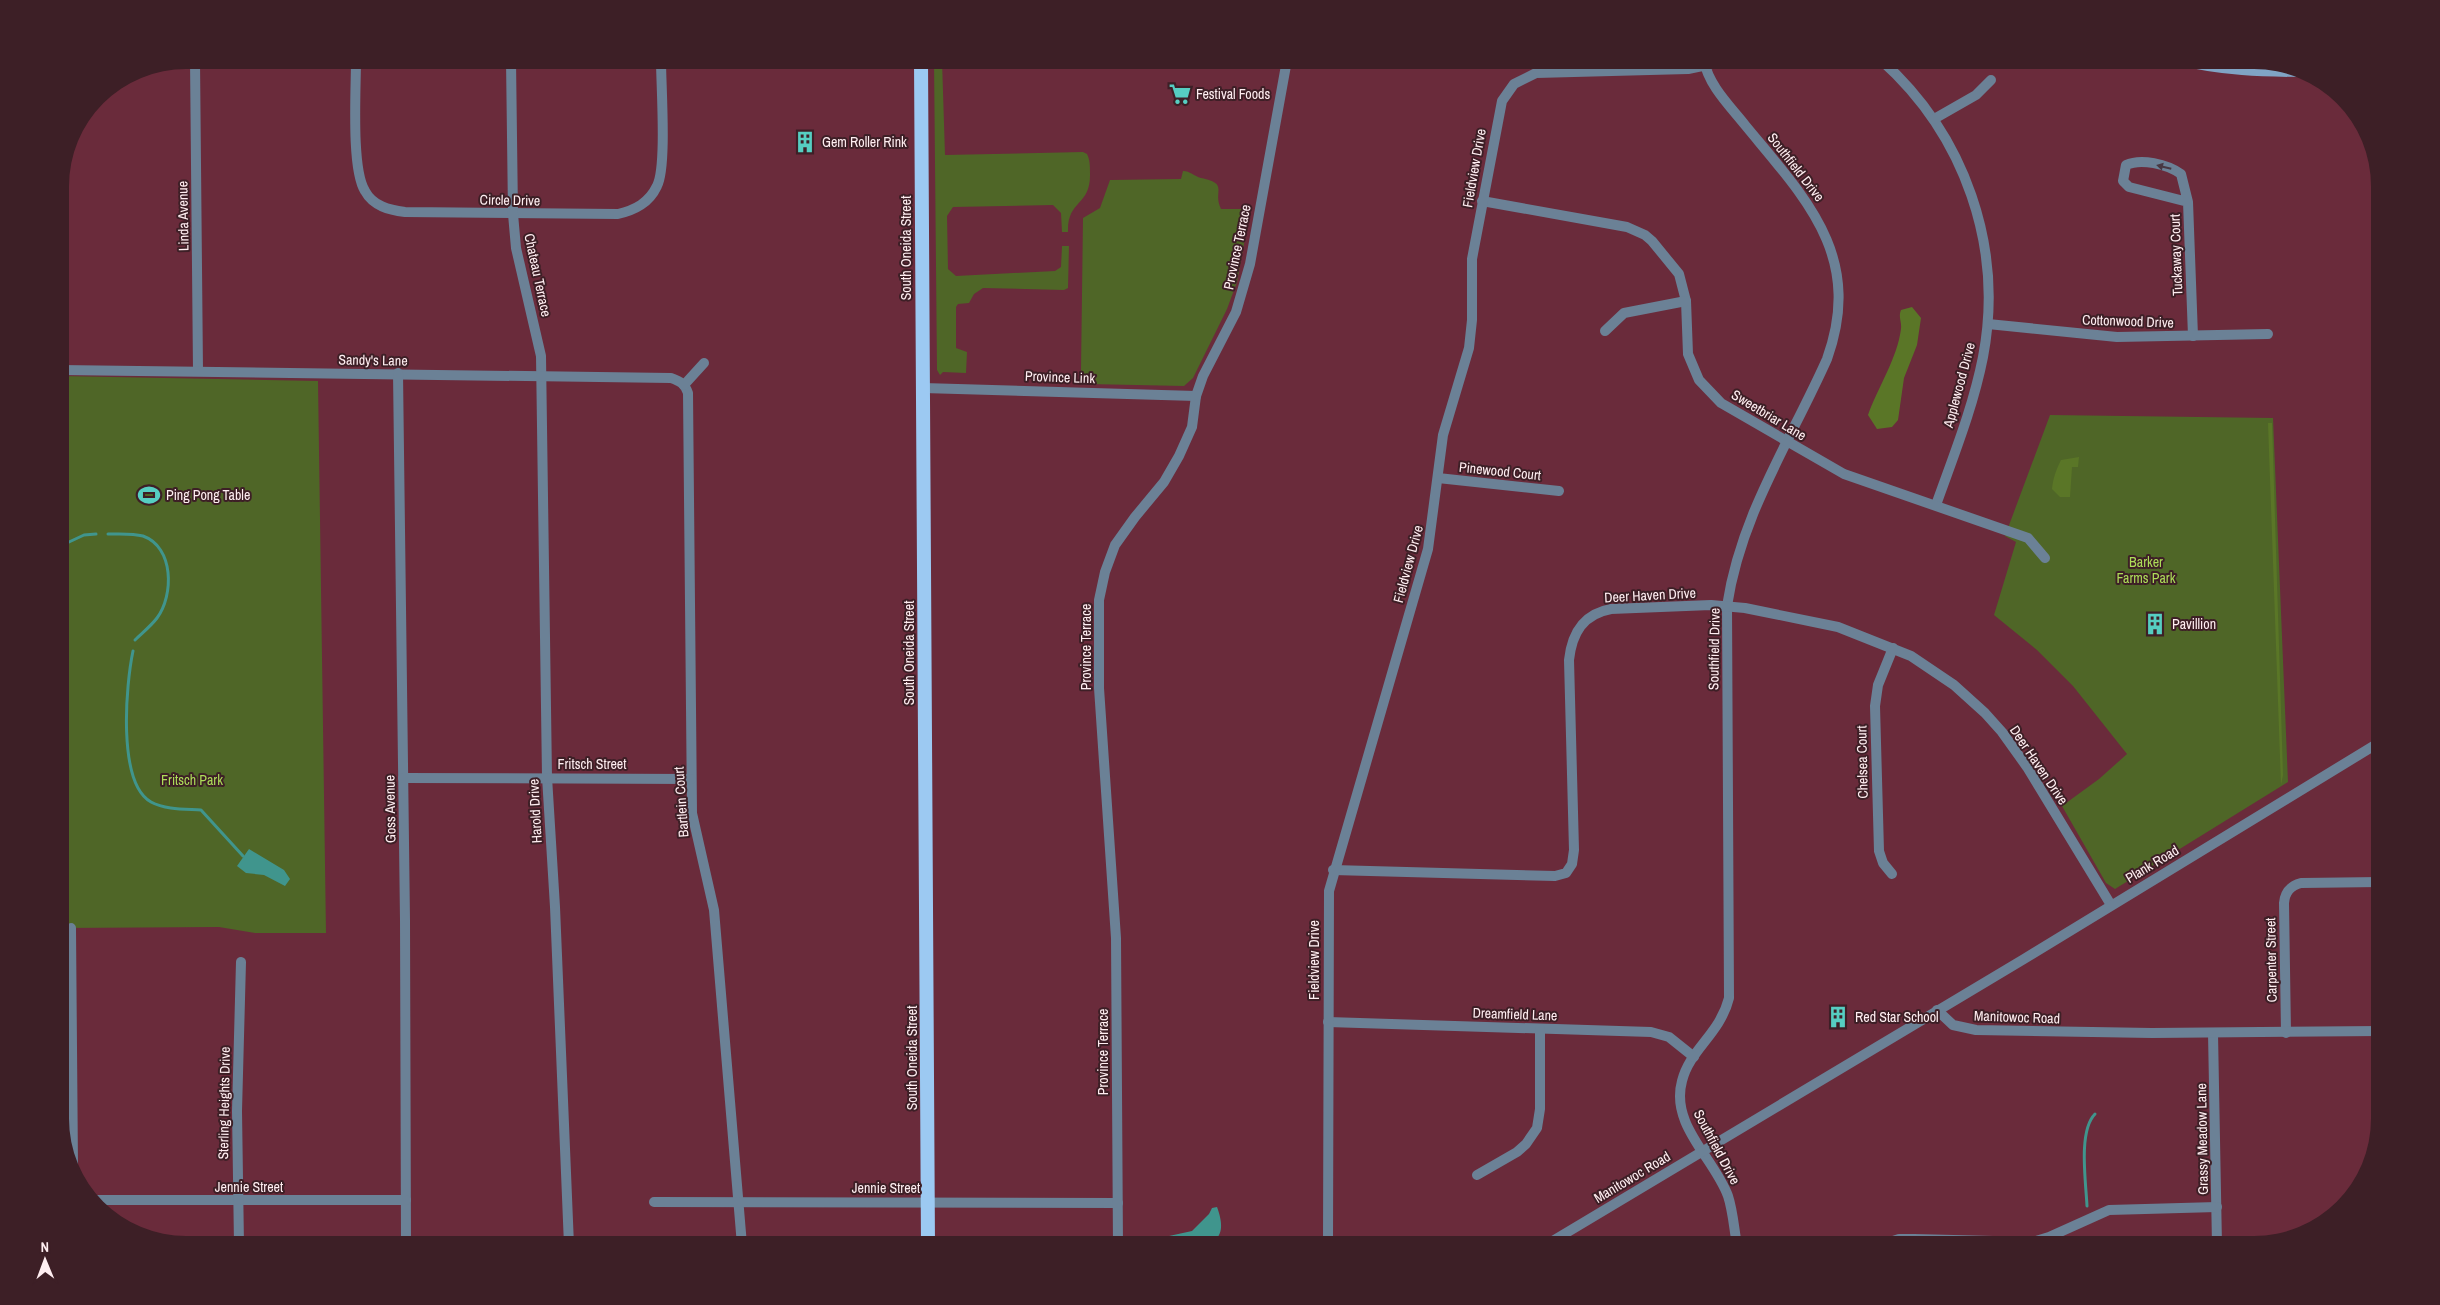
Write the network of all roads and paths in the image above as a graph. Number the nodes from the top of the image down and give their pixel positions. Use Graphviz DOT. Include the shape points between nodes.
graph roads {
  1 [pos="195,69"];
  2 [pos="356,69"];
  3 [pos="511,69"];
  4 [pos="661,69"];
  5 [pos="921,69"];
  6 [pos="1285,69"];
  7 [pos="1678,69"];
  8 [pos="1707,69"];
  9 [pos="1890,69"];
  10 [pos="2230,69"];
  11 [pos="1552,72"];
  12 [pos="2279,72"];
  13 [pos="1991,80"];
  14 [pos="1934,119"];
  15 [pos="1482,201"];
  16 [pos="2188,202"];
  17 [pos="513,214"];
  18 [pos="1686,301"];
  19 [pos="1988,324"];
  20 [pos="1605,331"];
  21 [pos="2268,334"];
  22 [pos="2193,336"];
  23 [pos="704,363"];
  24 [pos="69,370"];
  25 [pos="198,371"];
  26 [pos="398,373"];
  27 [pos="542,376"];
  28 [pos="684,385"];
  29 [pos="923,388"];
  30 [pos="1196,396"];
  31 [pos="1787,442"];
  32 [pos="1438,478"];
  33 [pos="1559,491"];
  34 [pos="1936,505"];
  35 [pos="2045,558"];
  36 [pos="1727,606"];
  37 [pos="1893,648"];
  38 [pos="2371,747"];
  39 [pos="547,777"];
  40 [pos="403,778"];
  41 [pos="691,779"];
  42 [pos="1333,870"];
  43 [pos="1892,874"];
  44 [pos="2371,882"];
  45 [pos="2111,905"];
  46 [pos="71,928"];
  47 [pos="241,962"];
  48 [pos="1938,1010"];
  49 [pos="1328,1022"];
  50 [pos="1540,1029"];
  51 [pos="2371,1031"];
  52 [pos="2286,1032"];
  53 [pos="2213,1033"];
  54 [pos="1694,1057"];
  55 [pos="1703,1150"];
  56 [pos="74,1153"];
  57 [pos="1477,1175"];
  58 [pos="102,1200"];
  59 [pos="237,1200"];
  60 [pos="406,1200"];
  61 [pos="654,1202"];
  62 [pos="740,1202"];
  63 [pos="928,1202"];
  64 [pos="1118,1203"];
  65 [pos="2217,1207"];
  66 [pos="239,1236"];
  67 [pos="406,1236"];
  68 [pos="569,1236"];
  69 [pos="742,1236"];
  70 [pos="928,1236"];
  71 [pos="1118,1236"];
  72 [pos="1328,1236"];
  73 [pos="1561,1236"];
  74 [pos="1735,1236"];
  75 [pos="2051,1236"];
  76 [pos="2218,1236"];
  1 -- 25 [label="street, Linda Avenue"];
  2 -- 17 [label="street, Circle Drive" via="357,168 370,198 393,210"];
  3 -- 17 [label="street, Chateau Terrace"];
  4 -- 17 [label="street, Circle Drive" via="662,167 658,184 646,201 629,212 618,214"];
  5 -- 29 [label="highway, South Oneida Street"];
  6 -- 30 [label="street, Province Terrace" via="1246,281 1236,312 1213,353"];
  7 -- 11 [label="street, Fieldview Drive"];
  8 -- 31 [label="street, Southfield Drive" via="1718,92 1810,206 1834,262 1839,297 1836,329 1806,406"];
  9 -- 14 [label="street, Applewood Drive"];
  10 -- 12 [label="main road"];
  11 -- 15 [label="street, Fieldview Drive" via="1525,77 1514,84 1502,102"];
  13 -- 14 [label="street" via="1976,95"];
  14 -- 19 [label="street, Applewood Drive" via="1964,174 1978,214 1988,273"];
  15 -- 18 [label="street, Sweetbriar Lane" via="1636,231 1652,241 1679,274"];
  15 -- 32 [label="street, Fieldview Drive" via="1471,268 1471,333 1447,416"];
  16 -- 16 [label="street, Tuckaway Court, one-way" via="2184,180 2176,170 2141,162 2126,166 2123,181 2129,186"];
  16 -- 22 [label="street, Tuckaway Court"];
  17 -- 27 [label="street, Chateau Terrace" via="516,248 539,344"];
  18 -- 20 [label="street" via="1624,313"];
  18 -- 31 [label="street, Sweetbriar Lane" via="1686,346 1699,380 1721,403"];
  19 -- 22 [label="street, Cottonwood Drive" via="2117,337"];
  19 -- 34 [label="street, Applewood Drive" via="1973,396"];
  21 -- 22 [label="street, Cottonwood Drive"];
  23 -- 28 [label="street"];
  24 -- 25 [label="street, Sandy's Lane"];
  25 -- 26 [label="street, Sandy's Lane"];
  26 -- 27 [label="street, Sandy's Lane"];
  26 -- 40 [label="street, Goss Avenue"];
  27 -- 28 [label="street, Sandy's Lane" via="671,378"];
  27 -- 39 [label="street, Harold Drive"];
  28 -- 41 [label="street, Bartlein Court" via="688,393"];
  29 -- 30 [label="street, Province Link"];
  29 -- 63 [label="highway, South Oneida Street"];
  30 -- 64 [label="street, Province Terrace" via="1192,427 1179,456 1164,482 1115,545 1099,600 1099,688 1116,938"];
  31 -- 34 [label="street, Sweetbriar Lane" via="1844,474"];
  31 -- 36 [label="street, Southfield Drive" via="1745,532"];
  32 -- 33 [label="street, Pinewood Court"];
  32 -- 42 [label="street, Fieldview Drive" via="1428,549"];
  34 -- 35 [label="street, Sweetbriar Lane" via="2028,538"];
  36 -- 37 [label="street, Deer Haven Drive" via="1838,627"];
  36 -- 42 [label="street, Deer Haven Drive" via="1611,609 1599,611 1580,624 1570,648 1569,660 1574,850 1572,864 1566,873 1555,876"];
  36 -- 54 [label="street, Southfield Drive" via="1729,998 1721,1022"];
  37 -- 43 [label="street, Chelsea Court" via="1878,686 1875,706 1879,851"];
  37 -- 45 [label="street, Deer Haven Drive" via="1947,680 1974,702 2002,732"];
  38 -- 45 [label="street, Plank Road"];
  39 -- 40 [label="street, Fritsch Street"];
  39 -- 41 [label="street, Fritsch Street"];
  39 -- 68 [label="street, Harold Drive"];
  40 -- 60 [label="street, Goss Avenue"];
  41 -- 62 [label="street, Bartlein Court" via="696,838 714,910"];
  42 -- 49 [label="street, Fieldview Drive" via="1328,904"];
  44 -- 52 [label="street, Carpenter Street" via="2301,883 2286,892"];
  45 -- 48 [label="street, Plank Road"];
  46 -- 56 [label="street"];
  47 -- 59 [label="street, Sterling Heights Drive"];
  48 -- 53 [label="street, Manitowoc Road" via="1953,1025 1976,1030"];
  48 -- 55 [label="street, Manitowoc Road"];
  49 -- 50 [label="street, Dreamfield Lane"];
  49 -- 72 [label="street, Fieldview Drive"];
  50 -- 54 [label="street, Dreamfield Lane" via="1661,1034"];
  50 -- 57 [label="street" via="1537,1128 1517,1152"];
  51 -- 52 [label="street, Manitowoc Road"];
  52 -- 53 [label="street, Manitowoc Road"];
  53 -- 65 [label="street, Grassy Meadow Lane"];
  54 -- 55 [label="street, Southfield Drive" via="1686,1070 1680,1092 1684,1116"];
  55 -- 73 [label="street, Manitowoc Road"];
  55 -- 74 [label="street, Southfield Drive" via="1728,1196"];
  58 -- 59 [label="street, Jennie Street"];
  59 -- 60 [label="street, Jennie Street"];
  59 -- 66 [label="street, Sterling Heights Drive"];
  60 -- 67 [label="street, Goss Avenue"];
  61 -- 62 [label="street, Jennie Street"];
  62 -- 63 [label="street, Jennie Street"];
  62 -- 69 [label="street, Bartlein Court"];
  63 -- 64 [label="street, Jennie Street"];
  63 -- 70 [label="highway, South Oneida Street"];
  64 -- 71 [label="street, Province Terrace"];
  65 -- 75 [label="street" via="2109,1210"];
  65 -- 76 [label="street, Grassy Meadow Lane"];
}
